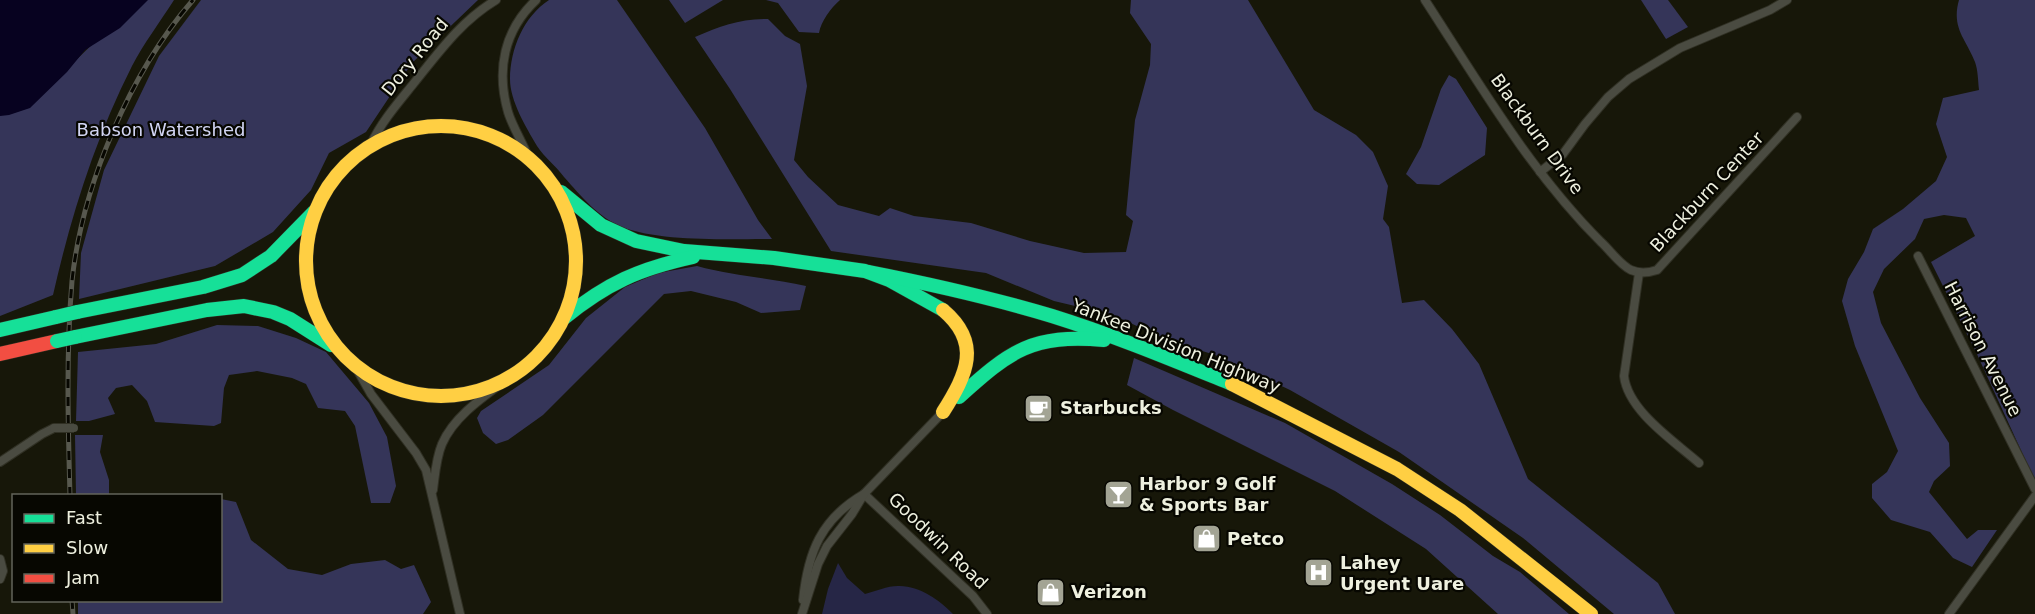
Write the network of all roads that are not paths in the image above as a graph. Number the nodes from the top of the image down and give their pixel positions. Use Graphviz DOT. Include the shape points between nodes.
graph roads {
  1 [pos="496,0"];
  2 [pos="536,0"];
  3 [pos="1425,0"];
  4 [pos="1787,0"];
  5 [pos="1797,117"];
  6 [pos="371,144"];
  7 [pos="529,159"];
  8 [pos="1540,172"];
  9 [pos="548,179"];
  10 [pos="315,212"];
  11 [pos="706,254"];
  12 [pos="1918,256"];
  13 [pos="869,272"];
  14 [pos="1639,273"];
  15 [pos="563,319"];
  16 [pos="0,330"];
  17 [pos="1131,343"];
  18 [pos="338,350"];
  19 [pos="0,354"];
  20 [pos="354,364"];
  21 [pos="513,375"];
  22 [pos="943,412"];
  23 [pos="74,429"];
  24 [pos="0,462"];
  25 [pos="1699,463"];
  26 [pos="2035,489"];
  27 [pos="432,494"];
  28 [pos="864,494"];
  29 [pos="2035,496"];
  30 [pos="0,559"];
  31 [pos="1,576"];
  32 [pos="460,614"];
  33 [pos="802,614"];
  34 [pos="987,614"];
  35 [pos="1590,614"];
  36 [pos="1949,614"];
  1 -- 6 [label="street, Dory Road" via="448,39 380,125"];
  2 -- 7 [label="street" via="522,13 503,62 504,95"];
  3 -- 8 [label="street, Blackburn Drive"];
  4 -- 8 [label="street" via="1680,48 1629,79 1608,97 1563,154"];
  5 -- 14 [label="street, Blackburn Center" via="1658,270"];
  6 -- 7 [label="highway" via="406,131 447,126 488,135"];
  6 -- 10 [label="highway" via="332,181"];
  7 -- 9 [label="highway"];
  8 -- 14 [label="street, Blackburn Drive" via="1587,228 1629,269"];
  9 -- 11 [label="highway" via="579,210 621,237"];
  9 -- 15 [label="highway" via="564,207 574,237 574,280"];
  10 -- 16 [label="highway, bridge" via="271,256 242,275"];
  10 -- 18 [label="highway" via="306,253 307,284 315,310"];
  11 -- 13 [label="highway" via="785,259"];
  11 -- 15 [label="highway" via="627,275 591,296"];
  12 -- 26 [label="street, Harrison Avenue"];
  13 -- 17 [label="highway, Yankee Division Highway" via="1052,316"];
  13 -- 22 [label="highway" via="937,304 959,324 968,344 968,361 960,386"];
  14 -- 25 [label="street" via="1625,386 1651,421"];
  15 -- 21 [label="highway" via="547,344"];
  17 -- 22 [label="highway" via="1063,338 1020,348 994,364"];
  17 -- 35 [label="highway, Yankee Division Highway" via="1247,390 1397,469 1460,510"];
  18 -- 19 [label="highway, bridge" via="290,319 244,306 207,310"];
  18 -- 20 [label="highway"];
  20 -- 21 [label="highway" via="380,382 426,395 472,392"];
  20 -- 27 [label="street" via="371,394 416,453 426,470"];
  21 -- 27 [label="street" via="464,414 447,434"];
  22 -- 28 [label="street"];
  23 -- 24 [label="street, bridge" via="54,429 42,434"];
  27 -- 32 [label="street"];
  28 -- 33 [label="street" via="832,518 821,536 805,582"];
  28 -- 34 [label="street, Goodwin Road" via="973,596"];
  29 -- 36 [label="street"];
  30 -- 31 [label="street"];
}
